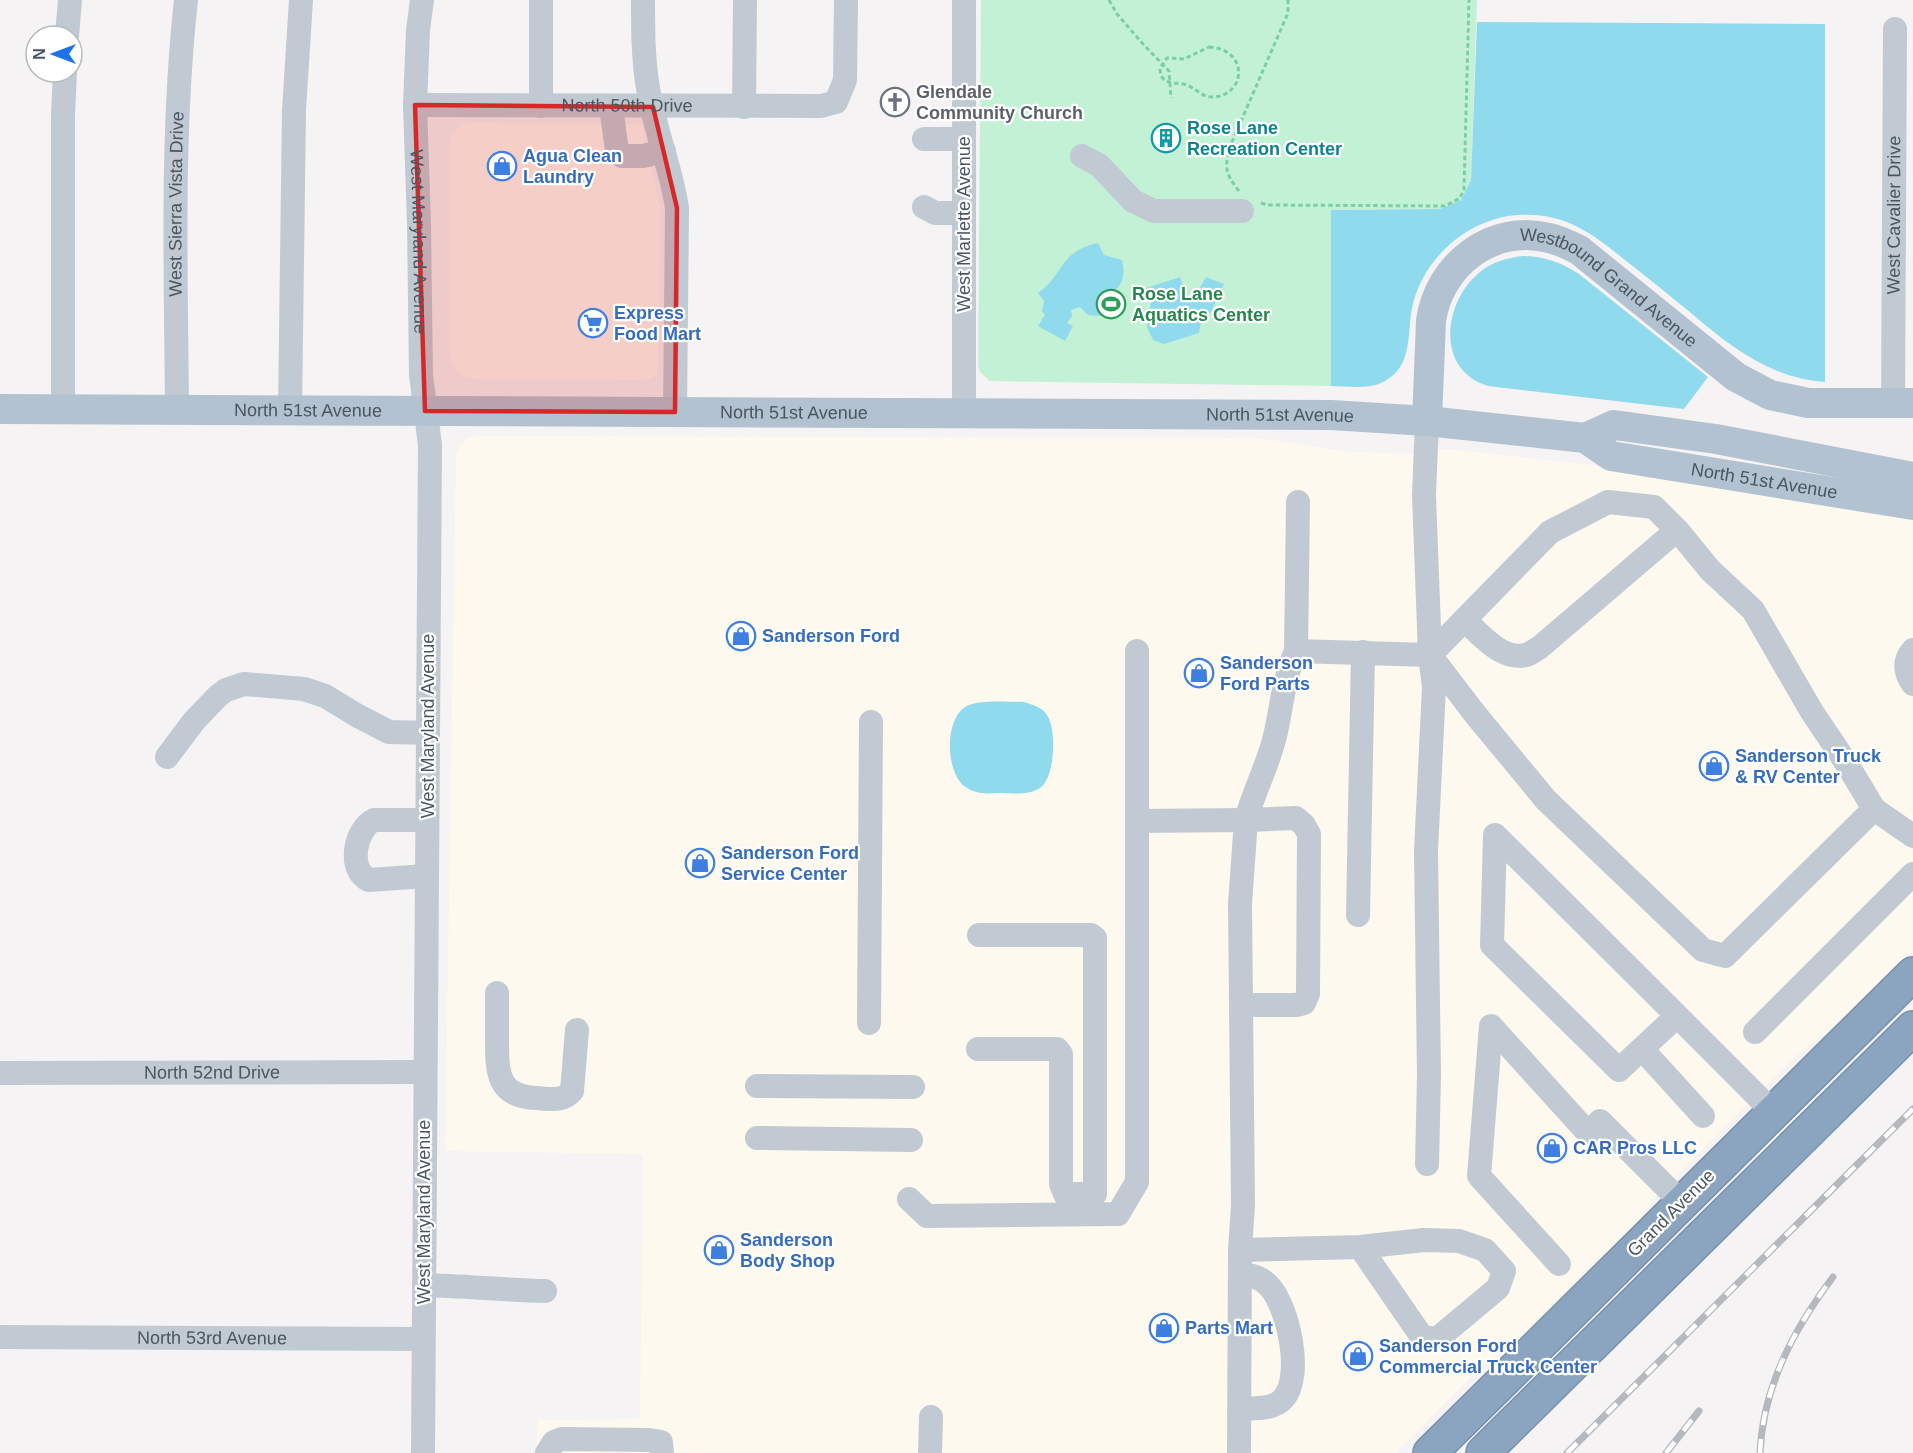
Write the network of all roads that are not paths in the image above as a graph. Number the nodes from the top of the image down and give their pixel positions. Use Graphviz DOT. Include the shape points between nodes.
graph roads {
  1 [pos="70,0"];
  2 [pos="186,0"];
  3 [pos="301,0"];
  4 [pos="422,0"];
  5 [pos="542,0"];
  6 [pos="643,0"];
  7 [pos="745,0"];
  8 [pos="846,0"];
  9 [pos="964,0"];
  10 [pos="68,24"];
  11 [pos="1895,29"];
  12 [pos="64,84"];
  13 [pos="415,105"];
  14 [pos="541,106"];
  15 [pos="611,107"];
  16 [pos="653,107"];
  17 [pos="744,107"];
  18 [pos="924,139"];
  19 [pos="964,139"];
  20 [pos="664,151"];
  21 [pos="1082,156"];
  22 [pos="1248,202"];
  23 [pos="924,207"];
  24 [pos="964,213"];
  25 [pos="1903,403"];
  26 [pos="0,409"];
  27 [pos="63,410"];
  28 [pos="177,410"];
  29 [pos="290,411"];
  30 [pos="425,411"];
  31 [pos="675,412"];
  32 [pos="964,413"];
  33 [pos="1427,421"];
  34 [pos="1585,438"];
  35 [pos="1913,477"];
  36 [pos="1298,502"];
  37 [pos="1913,505"];
  38 [pos="1677,530"];
  39 [pos="1464,620"];
  40 [pos="1913,650"];
  41 [pos="1137,651"];
  42 [pos="1296,651"];
  43 [pos="1363,652"];
  44 [pos="1430,655"];
  45 [pos="1913,684"];
  46 [pos="871,722"];
  47 [pos="428,733"];
  48 [pos="167,757"];
  49 [pos="1874,809"];
  50 [pos="427,820"];
  51 [pos="1246,820"];
  52 [pos="1137,821"];
  53 [pos="1913,836"];
  54 [pos="1913,874"];
  55 [pos="426,876"];
  56 [pos="1358,915"];
  57 [pos="979,936"];
  58 [pos="1913,974"];
  59 [pos="497,993"];
  60 [pos="1256,1005"];
  61 [pos="1677,1016"];
  62 [pos="869,1023"];
  63 [pos="1913,1028"];
  64 [pos="577,1030"];
  65 [pos="1755,1032"];
  66 [pos="978,1049"];
  67 [pos="1642,1049"];
  68 [pos="424,1072"];
  69 [pos="0,1073"];
  70 [pos="757,1086"];
  71 [pos="913,1087"];
  72 [pos="1773,1112"];
  73 [pos="1703,1116"];
  74 [pos="757,1138"];
  75 [pos="911,1140"];
  76 [pos="1427,1164"];
  77 [pos="909,1199"];
  78 [pos="1681,1202"];
  79 [pos="1360,1247"];
  80 [pos="1240,1261"];
  81 [pos="1559,1264"];
  82 [pos="424,1286"];
  83 [pos="545,1291"];
  84 [pos="0,1336"];
  85 [pos="423,1339"];
  86 [pos="1239,1408"];
  87 [pos="931,1417"];
  88 [pos="1432,1450"];
  89 [pos="423,1453"];
  90 [pos="548,1453"];
  91 [pos="662,1453"];
  92 [pos="930,1453"];
  93 [pos="1239,1453"];
  94 [pos="1483,1453"];
  1 -- 10 [label="street"];
  2 -- 28 [label="street, West Sierra Vista Drive" via="176,140"];
  3 -- 29 [label="street" via="294,110"];
  4 -- 13 [label="street, West Maryland Avenue"];
  5 -- 14 [label="street"];
  6 -- 16 [label="street" via="643,37"];
  7 -- 17 [label="street"];
  8 -- 17 [label="street, North 50th Drive" via="846,80 836,102 821,106"];
  9 -- 19 [label="street, West Marlette Avenue"];
  11 -- 25 [label="street, West Cavalier Drive"];
  12 -- 27 [label="street"];
  13 -- 14 [label="street, North 50th Drive"];
  13 -- 30 [label="street, West Maryland Avenue"];
  14 -- 15 [label="street, North 50th Drive"];
  15 -- 16 [label="street, North 50th Drive"];
  15 -- 20 [label="street" via="617,151 622,156"];
  16 -- 17 [label="street, North 50th Drive"];
  16 -- 20 [label="street"];
  18 -- 19 [label="street"];
  19 -- 24 [label="street, West Marlette Avenue"];
  20 -- 31 [label="street" via="677,208"];
  21 -- 22 [label="street" via="1099,165 1133,201 1154,211"];
  23 -- 24 [label="street" via="935,213"];
  24 -- 32 [label="street, West Marlette Avenue"];
  25 -- 33 [label="main road, Westbound Grand Avenue" via="1808,403 1770,395 1736,377 1579,250 1550,238 1522,235 1490,243 1468,254 1442,285 1432,309"];
  26 -- 27 [label="main road, North 51st Avenue"];
  27 -- 28 [label="main road, North 51st Avenue"];
  28 -- 29 [label="main road, North 51st Avenue"];
  29 -- 30 [label="main road, North 51st Avenue"];
  30 -- 31 [label="main road, North 51st Avenue"];
  30 -- 47 [label="street, West Maryland Avenue" via="430,445"];
  31 -- 32 [label="main road, North 51st Avenue"];
  32 -- 33 [label="main road, North 51st Avenue" via="1331,416"];
  33 -- 34 [label="main road, North 51st Avenue"];
  33 -- 44 [label="street"];
  34 -- 35 [label="main road, North 51st Avenue" via="1614,425"];
  34 -- 37 [label="main road, North 51st Avenue" via="1611,456"];
  36 -- 42 [label="street"];
  38 -- 39 [label="street" via="1654,507 1608,502 1550,532"];
  38 -- 39 [label="street" via="1539,648 1525,655 1509,655 1496,648"];
  38 -- 49 [label="street" via="1710,570 1753,610"];
  39 -- 44 [label="street"];
  40 -- 45 [label="street" via="1906,662 1906,673"];
  41 -- 52 [label="street"];
  42 -- 43 [label="street"];
  42 -- 51 [label="street" via="1287,669 1265,770"];
  43 -- 44 [label="street"];
  43 -- 56 [label="street"];
  44 -- 49 [label="street" via="1546,800 1703,950 1725,956"];
  44 -- 76 [label="street" via="1434,687 1426,851"];
  46 -- 62 [label="street"];
  47 -- 48 [label="street" via="390,732 325,696 304,689 244,684 218,696"];
  47 -- 50 [label="street, West Maryland Avenue"];
  49 -- 53 [label="street"];
  50 -- 55 [label="street, West Maryland Avenue"];
  50 -- 55 [label="street" via="374,820 362,831 356,854 360,872 369,880"];
  51 -- 52 [label="street"];
  51 -- 60 [label="street" via="1296,818 1309,834 1308,994 1304,1004"];
  51 -- 80 [label="street" via="1240,904"];
  52 -- 77 [label="street" via="1137,1182 1118,1214 927,1216"];
  54 -- 65 [label="street"];
  55 -- 68 [label="street, West Maryland Avenue"];
  57 -- 66 [label="street" via="1091,934 1095,938 1095,1194 1065,1194 1061,1184 1061,1054 1057,1049"];
  58 -- 72 [label="highway, Grand Avenue"];
  59 -- 64 [label="street" via="497,1069 510,1091 526,1098 567,1096 572,1091"];
  61 -- 67 [label="street"];
  61 -- 67 [label="street" via="1495,835 1492,945 1619,1070"];
  61 -- 72 [label="street"];
  63 -- 94 [label="highway"];
  67 -- 73 [label="street"];
  68 -- 69 [label="street, North 52nd Drive"];
  68 -- 82 [label="street, West Maryland Avenue"];
  70 -- 71 [label="street"];
  72 -- 78 [label="highway, Grand Avenue"];
  74 -- 75 [label="street"];
  78 -- 81 [label="street" via="1600,1121 1588,1133 1491,1026 1479,1176"];
  78 -- 88 [label="highway, Grand Avenue"];
  79 -- 79 [label="street" via="1425,1240 1460,1241 1485,1250 1504,1271 1498,1288 1459,1322 1437,1339 1422,1337"];
  79 -- 80 [label="street"];
  80 -- 86 [label="street"];
  80 -- 86 [label="street" via="1279,1298 1295,1366 1292,1384 1283,1400 1267,1407"];
  82 -- 83 [label="street"];
  82 -- 85 [label="street, West Maryland Avenue"];
  84 -- 85 [label="street, North 53rd Avenue"];
  85 -- 89 [label="street, West Maryland Avenue"];
  86 -- 93 [label="street"];
  87 -- 92 [label="street"];
  90 -- 91 [label="street" via="554,1442 562,1439 649,1440 661,1442"];
}
